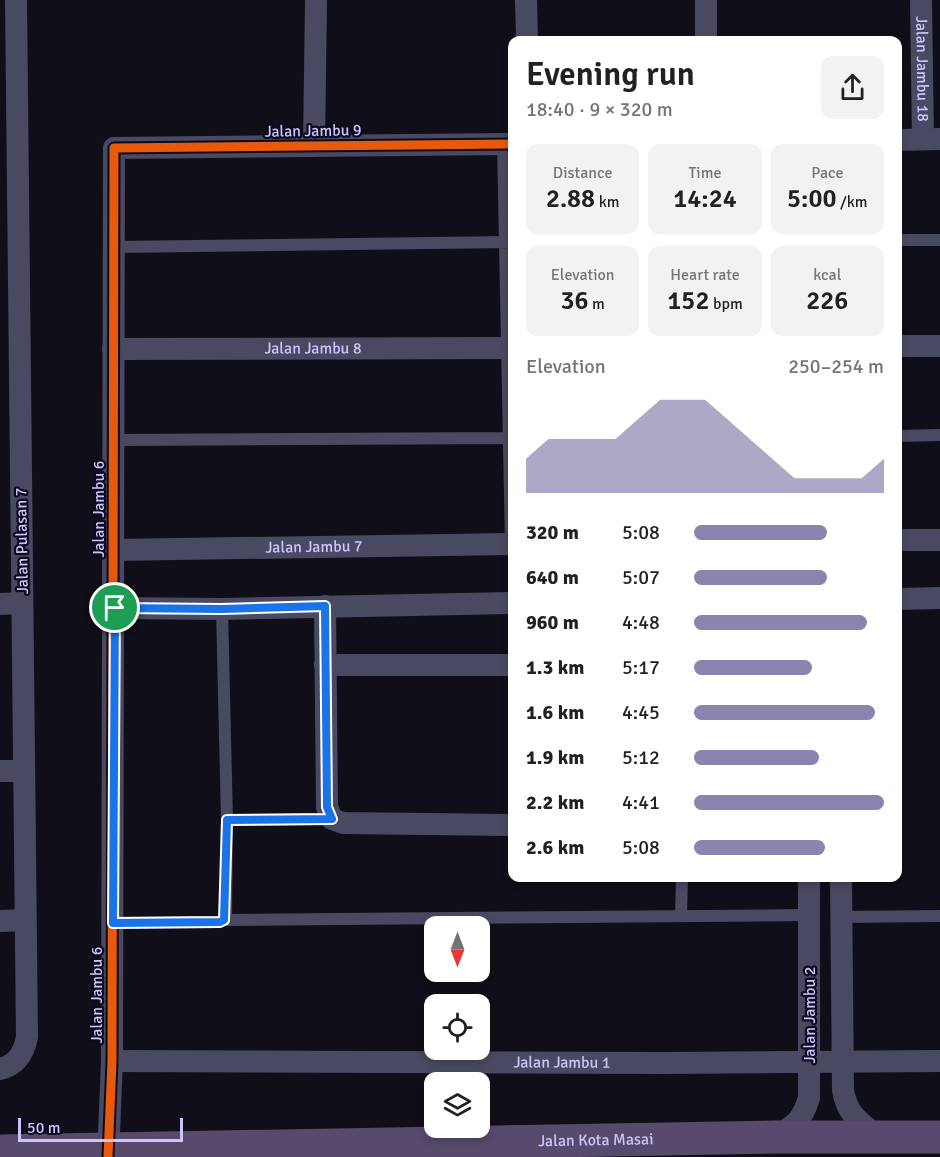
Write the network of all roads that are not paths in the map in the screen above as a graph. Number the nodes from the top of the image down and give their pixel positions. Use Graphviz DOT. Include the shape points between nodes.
graph roads {
  1 [pos="16,0"];
  2 [pos="316,0"];
  3 [pos="526,0"];
  4 [pos="706,0"];
  5 [pos="921,0"];
  6 [pos="527,36"];
  7 [pos="706,36"];
  8 [pos="932,139"];
  9 [pos="902,140"];
  10 [pos="508,144"];
  11 [pos="314,146"];
  12 [pos="114,148"];
  13 [pos="902,240"];
  14 [pos="940,240"];
  15 [pos="508,242"];
  16 [pos="114,247"];
  17 [pos="902,346"];
  18 [pos="940,346"];
  19 [pos="508,348"];
  20 [pos="113,349"];
  21 [pos="940,435"];
  22 [pos="902,436"];
  23 [pos="508,438"];
  24 [pos="114,440"];
  25 [pos="10,459"];
  26 [pos="902,540"];
  27 [pos="940,540"];
  28 [pos="508,544"];
  29 [pos="114,550"];
  30 [pos="940,598"];
  31 [pos="902,599"];
  32 [pos="11,603"];
  33 [pos="508,603"];
  34 [pos="325,606"];
  35 [pos="115,608"];
  36 [pos="222,609"];
  37 [pos="325,664"];
  38 [pos="508,665"];
  39 [pos="0,771"];
  40 [pos="24,771"];
  41 [pos="332,819"];
  42 [pos="227,820"];
  43 [pos="508,825"];
  44 [pos="682,882"];
  45 [pos="809,882"];
  46 [pos="841,882"];
  47 [pos="810,915"];
  48 [pos="681,916"];
  49 [pos="940,916"];
  50 [pos="841,917"];
  51 [pos="25,920"];
  52 [pos="224,920"];
  53 [pos="0,921"];
  54 [pos="113,923"];
  55 [pos="112,1061"];
  56 [pos="842,1061"];
  57 [pos="940,1061"];
  58 [pos="810,1062"];
  59 [pos="0,1069"];
  60 [pos="775,1137"];
  61 [pos="878,1137"];
  62 [pos="940,1137"];
  63 [pos="0,1151"];
  64 [pos="108,1154"];
  1 -- 25 [label="street, Jalan Pulasan 7"];
  2 -- 11 [label="street"];
  3 -- 6 [label="street"];
  4 -- 7 [label="street"];
  5 -- 8 [label="street, Jalan Jambu 18"];
  8 -- 9 [label="street"];
  10 -- 11 [label="street, Jalan Jambu 9"];
  11 -- 12 [label="street, Jalan Jambu 9"];
  12 -- 16 [label="street, Jalan Jambu 6"];
  13 -- 14 [label="lane"];
  15 -- 16 [label="lane"];
  16 -- 20 [label="street, Jalan Jambu 6"];
  17 -- 18 [label="street"];
  19 -- 20 [label="street, Jalan Jambu 8"];
  20 -- 24 [label="street, Jalan Jambu 6"];
  21 -- 22 [label="lane"];
  23 -- 24 [label="lane"];
  24 -- 29 [label="street, Jalan Jambu 6"];
  25 -- 32 [label="street, Jalan Pulasan 7"];
  26 -- 27 [label="street"];
  28 -- 29 [label="street, Jalan Jambu 7"];
  29 -- 35 [label="street, Jalan Jambu 6"];
  30 -- 31 [label="street"];
  32 -- 40 [label="street, Jalan Pulasan 7"];
  33 -- 34 [label="street"];
  34 -- 36 [label="street"];
  34 -- 37 [label="street"];
  35 -- 36 [label="street"];
  35 -- 54 [label="street, Jalan Jambu 6"];
  36 -- 42 [label="lane"];
  37 -- 38 [label="street"];
  37 -- 41 [label="street" via="327,807"];
  39 -- 40 [label="street"];
  40 -- 51 [label="street, Jalan Pulasan 7"];
  41 -- 42 [label="lane"];
  41 -- 43 [label="street" via="343,823"];
  42 -- 52 [label="lane"];
  44 -- 48 [label="lane"];
  45 -- 47 [label="street, Jalan Jambu 2"];
  46 -- 50 [label="street, Jalan Jambu 2"];
  47 -- 48 [label="lane"];
  47 -- 58 [label="street, Jalan Jambu 2"];
  48 -- 52 [label="lane"];
  49 -- 50 [label="lane"];
  50 -- 56 [label="street, Jalan Jambu 2"];
  51 -- 53 [label="street"];
  51 -- 59 [label="street, Jalan Pulasan 7" via="27,1037 20,1056"];
  52 -- 54 [label="lane"];
  54 -- 55 [label="street, Jalan Jambu 6"];
  55 -- 58 [label="street, Jalan Jambu 1"];
  55 -- 64 [label="street, Jalan Jambu 6"];
  56 -- 57 [label="street, Jalan Jambu 1"];
  56 -- 58 [label="street, Jalan Jambu 1"];
  56 -- 61 [label="street, Jalan Jambu 2" via="845,1101 854,1118"];
  58 -- 60 [label="street, Jalan Jambu 2" via="810,1091 804,1114"];
  60 -- 61 [label="main road, Jalan Kota Masai"];
  60 -- 64 [label="main road, Jalan Kota Masai"];
  61 -- 62 [label="main road, Jalan Kota Masai"];
  63 -- 64 [label="main road, Jalan Kota Masai"];
}
